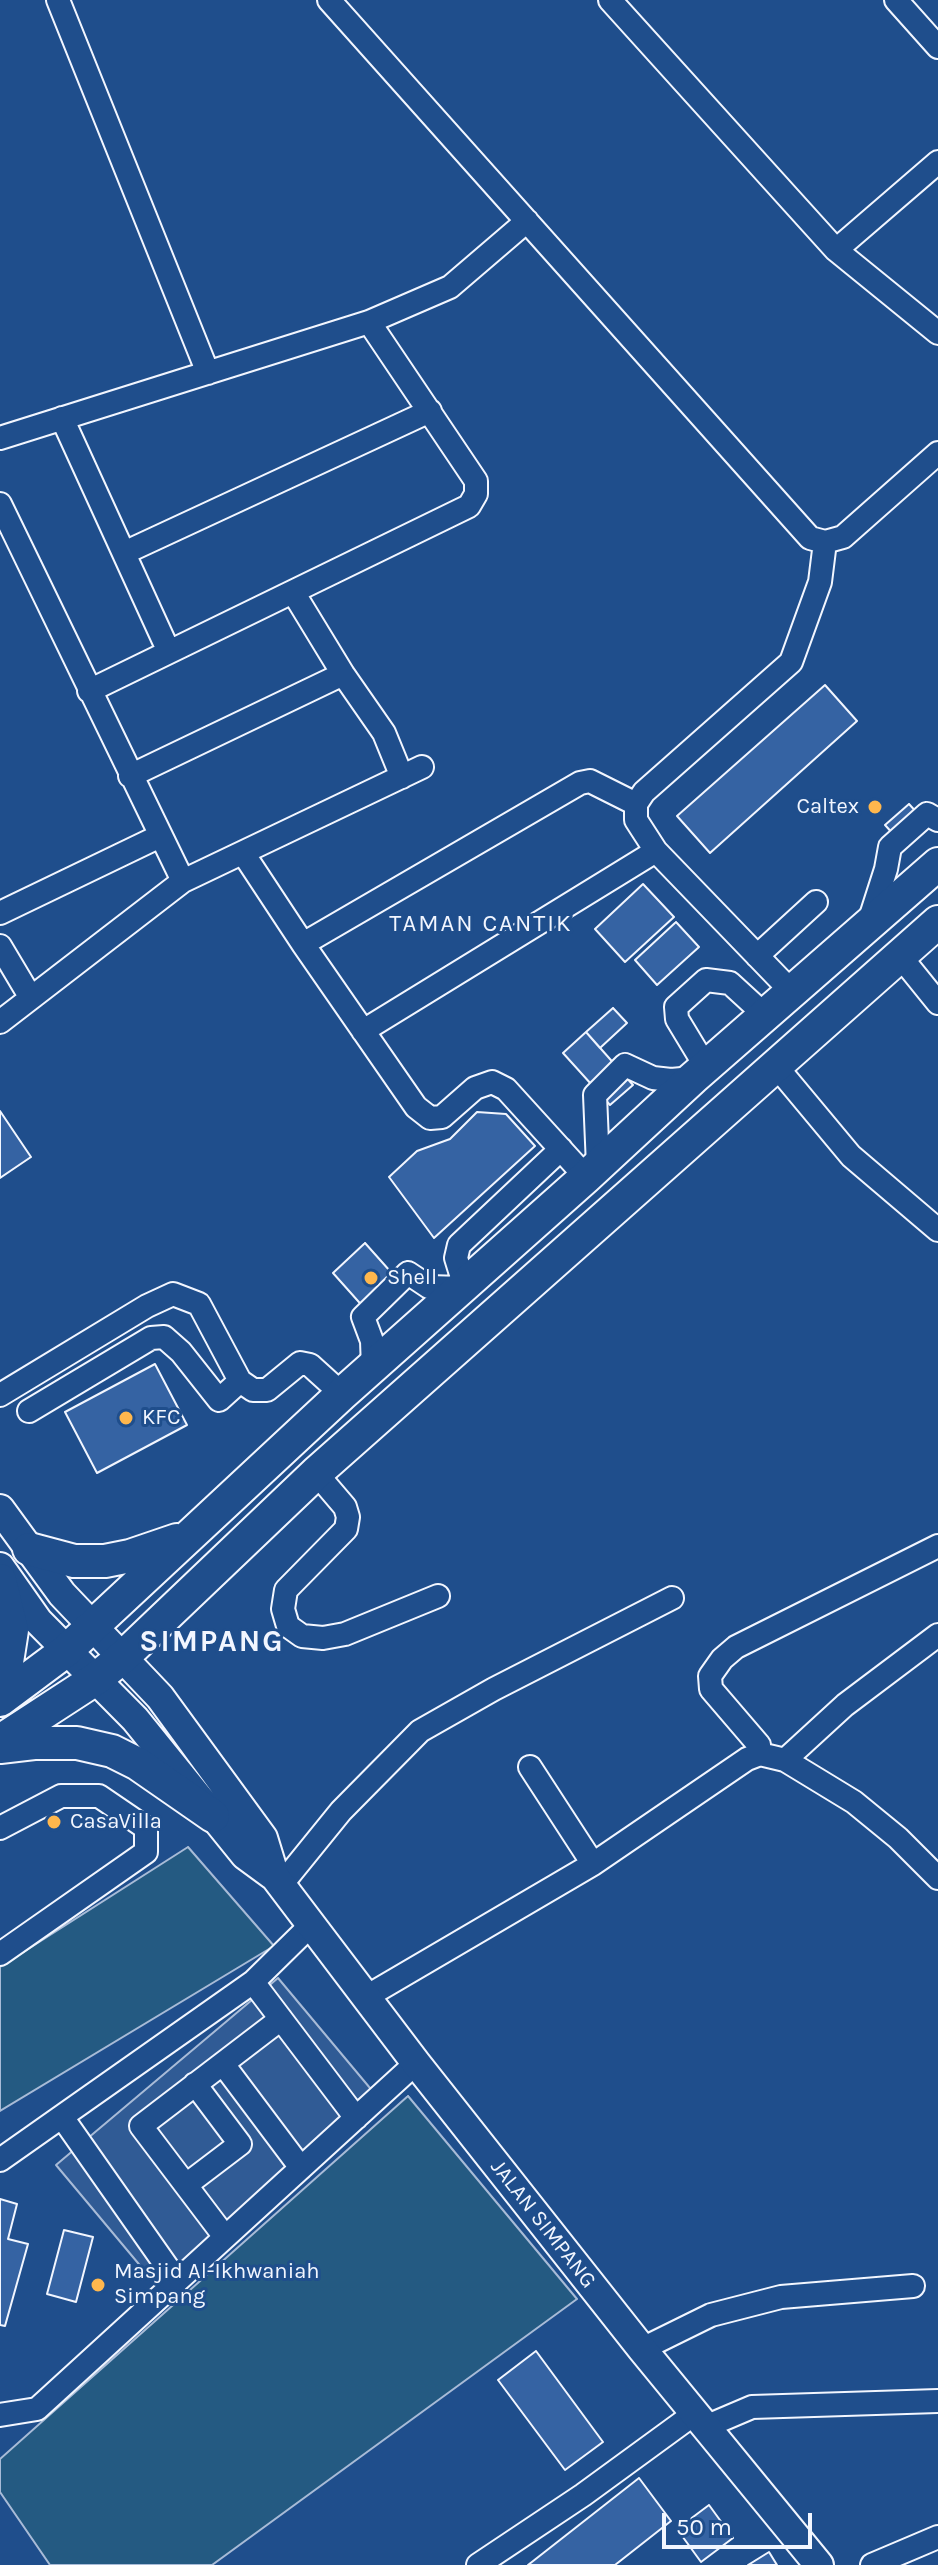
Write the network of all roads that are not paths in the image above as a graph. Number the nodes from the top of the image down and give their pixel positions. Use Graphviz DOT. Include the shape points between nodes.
graph roads {
  1 [pos="58,0"];
  2 [pos="329,0"];
  3 [pos="610,0"];
  4 [pos="896,0"];
  5 [pos="938,47"];
  6 [pos="938,162"];
  7 [pos="527,221"];
  8 [pos="836,250"];
  9 [pos="369,322"];
  10 [pos="938,333"];
  11 [pos="208,373"];
  12 [pos="430,411"];
  13 [pos="62,418"];
  14 [pos="0,438"];
  15 [pos="938,453"];
  16 [pos="0,504"];
  17 [pos="825,542"];
  18 [pos="124,553"];
  19 [pos="293,592"];
  20 [pos="169,652"];
  21 [pos="343,674"];
  22 [pos="89,691"];
  23 [pos="130,776"];
  24 [pos="636,804"];
  25 [pos="938,820"];
  26 [pos="160,836"];
  27 [pos="656,851"];
  28 [pos="243,853"];
  29 [pos="938,864"];
  30 [pos="183,881"];
  31 [pos="816,902"];
  32 [pos="0,913"];
  33 [pos="938,922"];
  34 [pos="867,927"];
  35 [pos="303,944"];
  36 [pos="0,946"];
  37 [pos="757,956"];
  38 [pos="900,956"];
  39 [pos="793,993"];
  40 [pos="31,998"];
  41 [pos="938,1003"];
  42 [pos="766,1016"];
  43 [pos="0,1022"];
  44 [pos="363,1031"];
  45 [pos="776,1066"];
  46 [pos="700,1072"];
  47 [pos="561,1149"];
  48 [pos="592,1172"];
  49 [pos="938,1230"];
  50 [pos="465,1285"];
  51 [pos="373,1368"];
  52 [pos="240,1381"];
  53 [pos="342,1394"];
  54 [pos="0,1395"];
  55 [pos="29,1411"];
  56 [pos="316,1473"];
  57 [pos="0,1509"];
  58 [pos="187,1537"];
  59 [pos="938,1546"];
  60 [pos="29,1549"];
  61 [pos="0,1567"];
  62 [pos="0,1580"];
  63 [pos="438,1596"];
  64 [pos="672,1598"];
  65 [pos="93,1625"];
  66 [pos="938,1635"];
  67 [pos="67,1650"];
  68 [pos="124,1656"];
  69 [pos="0,1674"];
  70 [pos="97,1678"];
  71 [pos="0,1700"];
  72 [pos="0,1741"];
  73 [pos="0,1747"];
  74 [pos="760,1754"];
  75 [pos="785,1760"];
  76 [pos="530,1767"];
  77 [pos="213,1816"];
  78 [pos="0,1828"];
  79 [pos="593,1864"];
  80 [pos="938,1878"];
  81 [pos="278,1881"];
  82 [pos="311,1925"];
  83 [pos="0,1954"];
  84 [pos="253,1982"];
  85 [pos="366,1997"];
  86 [pos="281,2019"];
  87 [pos="416,2063"];
  88 [pos="223,2064"];
  89 [pos="195,2084"];
  90 [pos="62,2117"];
  91 [pos="356,2118"];
  92 [pos="0,2160"];
  93 [pos="301,2168"];
  94 [pos="186,2185"];
  95 [pos="225,2237"];
  96 [pos="177,2281"];
  97 [pos="913,2286"];
  98 [pos="642,2349"];
  99 [pos="938,2401"];
  100 [pos="0,2415"];
  101 [pos="700,2420"];
  102 [pos="938,2537"];
  103 [pos="478,2565"];
  104 [pos="819,2565"];
  105 [pos="872,2565"];
  1 -- 11 [label="street"];
  2 -- 7 [label="street"];
  3 -- 8 [label="street"];
  4 -- 5 [label="street"];
  6 -- 8 [label="street"];
  7 -- 9 [label="street" via="450,287"];
  7 -- 17 [label="street" via="810,538"];
  8 -- 10 [label="street"];
  9 -- 11 [label="street"];
  9 -- 12 [label="street"];
  11 -- 13 [label="street"];
  12 -- 18 [label="street"];
  12 -- 19 [label="street" via="476,481 469,506"];
  13 -- 14 [label="street"];
  13 -- 18 [label="street"];
  15 -- 17 [label="street" via="843,537"];
  16 -- 22 [label="street"];
  17 -- 24 [label="street" via="820,582 791,662"];
  18 -- 20 [label="street"];
  19 -- 20 [label="street"];
  19 -- 21 [label="street"];
  20 -- 22 [label="street"];
  21 -- 23 [label="street"];
  21 -- 28 [label="street" via="412,772"];
  22 -- 23 [label="street"];
  23 -- 26 [label="street"];
  24 -- 27 [label="street" via="636,820"];
  24 -- 35 [label="street" via="590,781 580,783"];
  25 -- 34 [label="street" via="927,814 890,847"];
  26 -- 30 [label="street"];
  26 -- 32 [label="street"];
  27 -- 37 [label="street"];
  27 -- 44 [label="street"];
  28 -- 30 [label="street"];
  28 -- 35 [label="street"];
  29 -- 34 [label="highway"];
  30 -- 40 [label="street"];
  31 -- 37 [label="street"];
  33 -- 38 [label="highway"];
  34 -- 39 [label="highway"];
  35 -- 44 [label="street"];
  36 -- 40 [label="street"];
  37 -- 39 [label="street"];
  38 -- 41 [label="street"];
  38 -- 45 [label="highway"];
  39 -- 42 [label="highway"];
  40 -- 43 [label="street"];
  42 -- 46 [label="highway"];
  42 -- 46 [label="street" via="730,983 706,980 676,1007"];
  44 -- 47 [label="street" via="416,1107 430,1118 442,1117 475,1088 492,1082 506,1089"];
  45 -- 49 [label="street" via="851,1156"];
  45 -- 56 [label="highway"];
  46 -- 48 [label="highway"];
  46 -- 48 [label="street" via="671,1080 625,1065 595,1095"];
  47 -- 48 [label="street"];
  47 -- 50 [label="street" via="459,1245 456,1258"];
  48 -- 50 [label="highway"];
  50 -- 51 [label="highway"];
  50 -- 51 [label="street" via="429,1287 408,1273 363,1317 372,1341"];
  51 -- 53 [label="highway"];
  52 -- 53 [label="street" via="253,1390 267,1390 300,1363 310,1365"];
  52 -- 54 [label="street" via="199,1304 173,1294"];
  52 -- 55 [label="street" via="219,1400 181,1352 164,1337 151,1338"];
  53 -- 58 [label="highway"];
  56 -- 63 [label="street" via="345,1507 346,1529 286,1590 283,1609 288,1626 302,1636 345,1634"];
  56 -- 68 [label="highway"];
  57 -- 60 [label="main road"];
  58 -- 60 [label="highway" via="105,1561 74,1561"];
  58 -- 65 [label="highway"];
  59 -- 74 [label="street" via="736,1647 722,1659 710,1676 711,1689 759,1745"];
  60 -- 65 [label="main road"];
  61 -- 67 [label="main road" via="38,1621"];
  62 -- 69 [label="highway" via="12,1630"];
  64 -- 81 [label="street" via="420,1731"];
  65 -- 67 [label="highway"];
  65 -- 68 [label="main road"];
  66 -- 75 [label="street" via="845,1705"];
  67 -- 70 [label="main road"];
  67 -- 71 [label="highway"];
  68 -- 70 [label="highway"];
  68 -- 81 [label="main road" via="263,1838"];
  70 -- 72 [label="highway"];
  70 -- 77 [label="main road"];
  73 -- 77 [label="highway" via="77,1743 112,1751"];
  74 -- 75 [label="street"];
  74 -- 79 [label="street"];
  75 -- 80 [label="street" via="854,1802"];
  76 -- 79 [label="street"];
  77 -- 81 [label="main road" via="245,1855"];
  78 -- 83 [label="street" via="61,1796 99,1796 146,1828 146,1852"];
  79 -- 85 [label="street"];
  81 -- 82 [label="main road, JALAN SIMPANG"];
  82 -- 84 [label="street"];
  82 -- 85 [label="main road, JALAN SIMPANG"];
  84 -- 86 [label="street"];
  84 -- 90 [label="street"];
  85 -- 87 [label="main road, JALAN SIMPANG"];
  86 -- 88 [label="street"];
  86 -- 91 [label="street"];
  87 -- 91 [label="street"];
  87 -- 98 [label="main road, JALAN SIMPANG"];
  88 -- 89 [label="street"];
  88 -- 93 [label="street"];
  89 -- 94 [label="street" via="141,2126"];
  89 -- 94 [label="street" via="240,2144"];
  90 -- 92 [label="street"];
  90 -- 96 [label="street"];
  91 -- 93 [label="street"];
  93 -- 95 [label="street"];
  94 -- 95 [label="street"];
  95 -- 96 [label="street"];
  96 -- 100 [label="street" via="37,2409"];
  97 -- 98 [label="street" via="781,2297 711,2315"];
  98 -- 101 [label="main road, JALAN SIMPANG"];
  99 -- 101 [label="street" via="752,2407"];
  101 -- 103 [label="street"];
  101 -- 104 [label="main road, JALAN SIMPANG"];
  102 -- 105 [label="street"];
}
